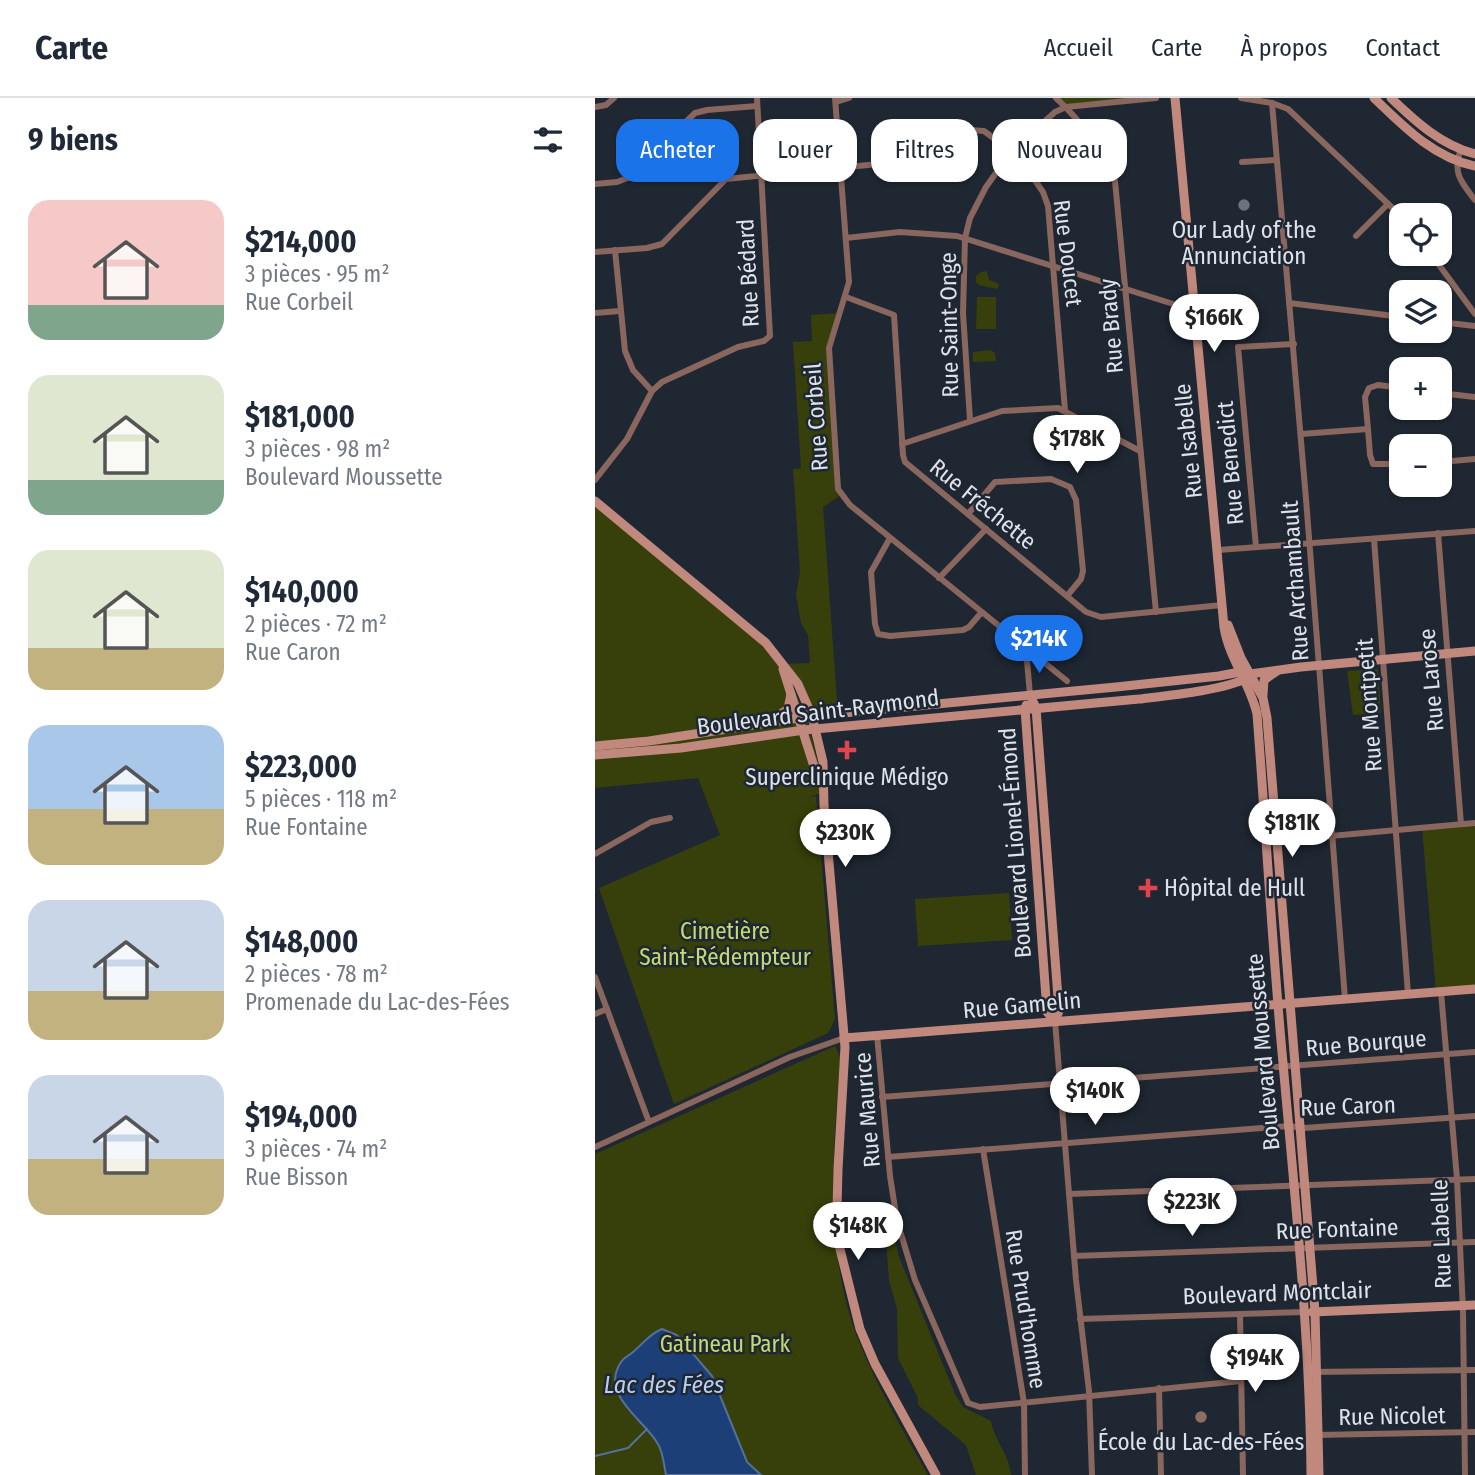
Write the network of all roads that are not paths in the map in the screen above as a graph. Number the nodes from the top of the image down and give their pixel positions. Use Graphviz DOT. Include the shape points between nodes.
graph roads {
  1 [pos="614,98"];
  2 [pos="757,98"];
  3 [pos="849,98"];
  4 [pos="1056,98"];
  5 [pos="1156,98"];
  6 [pos="1175,98"];
  7 [pos="1243,98"];
  8 [pos="1374,98"];
  9 [pos="1391,98"];
  10 [pos="835,100"];
  11 [pos="1272,103"];
  12 [pos="757,106"];
  13 [pos="595,107"];
  14 [pos="1066,107"];
  15 [pos="758,119"];
  16 [pos="837,119"];
  17 [pos="1046,119"];
  18 [pos="992,137"];
  19 [pos="1461,149"];
  20 [pos="1475,154"];
  21 [pos="1276,160"];
  22 [pos="1456,161"];
  23 [pos="1242,162"];
  24 [pos="1475,166"];
  25 [pos="857,167"];
  26 [pos="753,176"];
  27 [pos="992,179"];
  28 [pos="761,182"];
  29 [pos="842,182"];
  30 [pos="1035,182"];
  31 [pos="595,184"];
  32 [pos="1475,200"];
  33 [pos="1388,204"];
  34 [pos="1356,236"];
  35 [pos="846,238"];
  36 [pos="965,238"];
  37 [pos="615,250"];
  38 [pos="595,252"];
  39 [pos="1440,266"];
  40 [pos="1054,267"];
  41 [pos="1125,288"];
  42 [pos="846,297"];
  43 [pos="1289,303"];
  44 [pos="1195,309"];
  45 [pos="620,311"];
  46 [pos="595,313"];
  47 [pos="1475,314"];
  48 [pos="1389,315"];
  49 [pos="1452,323"];
  50 [pos="1475,326"];
  51 [pos="1294,344"];
  52 [pos="1389,386"];
  53 [pos="652,391"];
  54 [pos="1452,394"];
  55 [pos="1475,397"];
  56 [pos="1065,410"];
  57 [pos="970,420"];
  58 [pos="1368,429"];
  59 [pos="1301,434"];
  60 [pos="902,444"];
  61 [pos="1140,451"];
  62 [pos="1475,459"];
  63 [pos="1452,461"];
  64 [pos="1389,464"];
  65 [pos="595,480"];
  66 [pos="595,501"];
  67 [pos="968,514"];
  68 [pos="986,529"];
  69 [pos="1475,531"];
  70 [pos="1438,533"];
  71 [pos="890,538"];
  72 [pos="1374,538"];
  73 [pos="1309,543"];
  74 [pos="1256,547"];
  75 [pos="1218,550"];
  76 [pos="939,578"];
  77 [pos="1067,596"];
  78 [pos="1223,609"];
  79 [pos="1156,612"];
  80 [pos="981,613"];
  81 [pos="1026,649"];
  82 [pos="1475,651"];
  83 [pos="1230,652"];
  84 [pos="1447,653"];
  85 [pos="1382,659"];
  86 [pos="782,664"];
  87 [pos="1319,665"];
  88 [pos="1278,670"];
  89 [pos="1245,675"];
  90 [pos="1219,676"];
  91 [pos="1067,681"];
  92 [pos="791,693"];
  93 [pos="1030,695"];
  94 [pos="1263,698"];
  95 [pos="1036,708"];
  96 [pos="1025,709"];
  97 [pos="812,716"];
  98 [pos="800,718"];
  99 [pos="763,723"];
  100 [pos="816,729"];
  101 [pos="804,730"];
  102 [pos="595,746"];
  103 [pos="595,755"];
  104 [pos="824,805"];
  105 [pos="670,818"];
  106 [pos="1475,823"];
  107 [pos="1461,824"];
  108 [pos="1396,830"];
  109 [pos="1332,835"];
  110 [pos="1271,841"];
  111 [pos="595,855"];
  112 [pos="595,977"];
  113 [pos="1475,989"];
  114 [pos="1441,992"];
  115 [pos="1408,994"];
  116 [pos="1345,999"];
  117 [pos="1289,1003"];
  118 [pos="1278,1004"];
  119 [pos="607,1009"];
  120 [pos="595,1014"];
  121 [pos="1055,1021"];
  122 [pos="877,1035"];
  123 [pos="844,1038"];
  124 [pos="1475,1052"];
  125 [pos="1447,1054"];
  126 [pos="1294,1066"];
  127 [pos="1283,1067"];
  128 [pos="1060,1083"];
  129 [pos="882,1097"];
  130 [pos="1475,1116"];
  131 [pos="1453,1118"];
  132 [pos="649,1122"];
  133 [pos="1289,1126"];
  134 [pos="1300,1128"];
  135 [pos="1065,1143"];
  136 [pos="595,1146"];
  137 [pos="983,1149"];
  138 [pos="888,1157"];
  139 [pos="1475,1179"];
  140 [pos="1457,1180"];
  141 [pos="1294,1186"];
  142 [pos="1305,1186"];
  143 [pos="1069,1194"];
  144 [pos="1475,1242"];
  145 [pos="1458,1243"];
  146 [pos="1300,1248"];
  147 [pos="1310,1248"];
  148 [pos="1074,1256"];
  149 [pos="1475,1305"];
  150 [pos="1462,1306"];
  151 [pos="1310,1312"];
  152 [pos="1240,1314"];
  153 [pos="1080,1319"];
  154 [pos="1464,1370"];
  155 [pos="1475,1370"];
  156 [pos="1313,1372"];
  157 [pos="1241,1381"];
  158 [pos="1159,1388"];
  159 [pos="1089,1396"];
  160 [pos="1024,1403"];
  161 [pos="1475,1432"];
  162 [pos="1465,1433"];
  163 [pos="1314,1435"];
  164 [pos="936,1475"];
  165 [pos="1025,1475"];
  166 [pos="1092,1475"];
  167 [pos="1161,1475"];
  168 [pos="1243,1475"];
  169 [pos="1311,1475"];
  170 [pos="1319,1475"];
  171 [pos="1465,1475"];
  1 -- 13 [label="street"];
  2 -- 12 [label="street, Rue Bédard"];
  3 -- 10 [label="street"];
  4 -- 14 [label="street, Rue Brady"];
  5 -- 14 [label="street, Rue Saint-Onge"];
  6 -- 44 [label="street, Rue Isabelle"];
  7 -- 11 [label="street"];
  8 -- 22 [label="street" via="1415,136"];
  9 -- 19 [label="street" via="1420,125"];
  10 -- 16 [label="street, Rue Corbeil"];
  11 -- 21 [label="street, Rue Archambault"];
  11 -- 33 [label="street" via="1288,109"];
  12 -- 15 [label="street, Rue Bédard"];
  12 -- 31 [label="street" via="695,113 630,177"];
  14 -- 17 [label="street, Rue Saint-Onge"];
  14 -- 41 [label="street, Rue Brady" via="1105,158 1115,181"];
  18 -- 25 [label="street, Rue Doucet" via="984,131 956,129 879,164"];
  19 -- 20 [label="street"];
  19 -- 22 [label="street"];
  21 -- 23 [label="street"];
  21 -- 43 [label="street, Rue Archambault"];
  22 -- 24 [label="street"];
  22 -- 32 [label="street" via="1458,176"];
  26 -- 37 [label="street, Rue Doucet" via="721,182 655,247"];
  27 -- 36 [label="street, Rue Saint-Onge" via="977,201"];
  28 -- 53 [label="street, Rue Bédard" via="769,338 670,377"];
  29 -- 35 [label="street, Rue Corbeil"];
  30 -- 40 [label="street, Rue Doucet" via="1046,199"];
  33 -- 34 [label="street"];
  35 -- 36 [label="street" via="899,232"];
  35 -- 42 [label="street, Rue Corbeil"];
  36 -- 40 [label="street"];
  36 -- 57 [label="street, Rue Saint-Onge" via="963,321"];
  37 -- 38 [label="street, Rue Doucet"];
  37 -- 45 [label="street"];
  39 -- 47 [label="street"];
  40 -- 41 [label="street"];
  40 -- 56 [label="street, Rue Doucet"];
  41 -- 44 [label="street"];
  41 -- 61 [label="street, Rue Brady"];
  42 -- 60 [label="street, Rue Fréchette" via="894,315"];
  42 -- 71 [label="street, Rue Corbeil" via="829,348 838,489"];
  43 -- 48 [label="street"];
  43 -- 51 [label="street, Rue Archambault"];
  44 -- 75 [label="street, Rue Isabelle"];
  45 -- 46 [label="street"];
  45 -- 53 [label="street" via="627,360"];
  49 -- 50 [label="street"];
  51 -- 59 [label="street, Rue Archambault"];
  51 -- 74 [label="street, Rue Benedict" via="1238,347"];
  52 -- 58 [label="street" via="1369,388 1365,397"];
  53 -- 65 [label="street" via="634,430"];
  54 -- 55 [label="street"];
  56 -- 57 [label="street" via="1009,410"];
  56 -- 61 [label="street"];
  57 -- 60 [label="street"];
  58 -- 59 [label="street"];
  58 -- 64 [label="street" via="1373,464"];
  59 -- 73 [label="street, Rue Archambault"];
  60 -- 67 [label="street, Rue Fréchette" via="907,464"];
  61 -- 79 [label="street, Rue Brady"];
  62 -- 63 [label="street"];
  66 -- 86 [label="street" via="766,643"];
  67 -- 68 [label="street, Rue Fréchette"];
  67 -- 77 [label="street" via="995,482 1051,479 1070,487 1076,500 1083,571"];
  68 -- 76 [label="street"];
  68 -- 77 [label="street, Rue Fréchette"];
  69 -- 70 [label="street"];
  70 -- 72 [label="street"];
  70 -- 84 [label="street, Rue Larose"];
  71 -- 76 [label="street, Rue Corbeil"];
  71 -- 80 [label="street" via="871,572 879,634 963,630"];
  72 -- 73 [label="street"];
  72 -- 85 [label="street, Rue Montpetit"];
  73 -- 74 [label="street"];
  73 -- 87 [label="street, Rue Archambault"];
  74 -- 75 [label="street"];
  75 -- 78 [label="street, Rue Isabelle"];
  76 -- 80 [label="street, Rue Corbeil"];
  77 -- 79 [label="street, Rue Fréchette" via="1096,617"];
  78 -- 79 [label="street, Rue Fréchette"];
  78 -- 83 [label="street, Rue Isabelle"];
  78 -- 89 [label="street, Rue Isabelle"];
  80 -- 81 [label="street, Rue Corbeil"];
  81 -- 91 [label="street, Rue Corbeil"];
  81 -- 93 [label="street"];
  82 -- 84 [label="street, Boulevard Saint-Raymond"];
  83 -- 89 [label="street, Rue Isabelle"];
  83 -- 90 [label="street" via="1228,665"];
  84 -- 85 [label="street, Boulevard Saint-Raymond"];
  84 -- 107 [label="street, Rue Larose"];
  85 -- 87 [label="street, Boulevard Saint-Raymond"];
  85 -- 108 [label="street, Rue Montpetit"];
  86 -- 92 [label="street"];
  86 -- 97 [label="street" via="798,684"];
  87 -- 88 [label="street, Boulevard Saint-Raymond"];
  87 -- 109 [label="street, Rue Archambault"];
  88 -- 89 [label="street, Boulevard Saint-Raymond"];
  88 -- 94 [label="street" via="1264,680"];
  89 -- 90 [label="street, Boulevard Saint-Raymond"];
  89 -- 94 [label="street, Boulevard Moussette"];
  89 -- 95 [label="street, Boulevard Saint-Raymond" via="1165,696"];
  89 -- 110 [label="street, Boulevard Moussette" via="1257,714"];
  90 -- 93 [label="street, Boulevard Saint-Raymond"];
  92 -- 98 [label="street"];
  92 -- 99 [label="street" via="786,713"];
  93 -- 95 [label="street, Boulevard Lionel-Émond"];
  93 -- 96 [label="street, Boulevard Lionel-Émond"];
  93 -- 97 [label="street, Boulevard Saint-Raymond"];
  94 -- 110 [label="street, Boulevard Moussette"];
  95 -- 96 [label="street, Boulevard Saint-Raymond"];
  95 -- 121 [label="street, Boulevard Lionel-Émond" via="1059,1011"];
  96 -- 100 [label="street, Boulevard Saint-Raymond"];
  96 -- 121 [label="street, Boulevard Lionel-Émond" via="1047,1012"];
  97 -- 98 [label="street, Boulevard Saint-Raymond"];
  97 -- 100 [label="street"];
  98 -- 99 [label="street, Boulevard Saint-Raymond"];
  98 -- 101 [label="street"];
  99 -- 102 [label="street, Boulevard Saint-Raymond"];
  100 -- 101 [label="street, Boulevard Saint-Raymond"];
  100 -- 104 [label="street" via="823,762"];
  101 -- 103 [label="street, Boulevard Saint-Raymond"];
  101 -- 104 [label="street"];
  104 -- 123 [label="street"];
  105 -- 111 [label="street" via="651,822"];
  106 -- 107 [label="street"];
  107 -- 108 [label="street"];
  108 -- 109 [label="street"];
  108 -- 115 [label="street, Rue Montpetit"];
  109 -- 110 [label="street"];
  109 -- 116 [label="street, Rue Archambault"];
  110 -- 117 [label="street, Boulevard Moussette"];
  110 -- 118 [label="street, Boulevard Moussette"];
  112 -- 119 [label="street"];
  113 -- 114 [label="street, Rue Gamelin"];
  114 -- 115 [label="street, Rue Gamelin"];
  114 -- 125 [label="street, Rue Labelle"];
  115 -- 116 [label="street, Rue Gamelin"];
  116 -- 117 [label="street, Rue Gamelin"];
  117 -- 118 [label="street, Rue Gamelin"];
  117 -- 126 [label="street, Boulevard Moussette"];
  118 -- 121 [label="street, Rue Gamelin"];
  118 -- 127 [label="street, Boulevard Moussette"];
  119 -- 120 [label="street"];
  119 -- 132 [label="street"];
  121 -- 122 [label="street, Rue Gamelin"];
  121 -- 128 [label="street, Boulevard Lionel-Émond"];
  122 -- 123 [label="street, Rue Gamelin"];
  122 -- 129 [label="street, Rue Maurice"];
  123 -- 132 [label="street, Rue Gamelin" via="790,1057"];
  123 -- 164 [label="street" via="837,1210 848,1287 875,1364"];
  124 -- 125 [label="street, Rue Bourque"];
  125 -- 126 [label="street, Rue Bourque"];
  125 -- 131 [label="street, Rue Labelle"];
  126 -- 127 [label="street, Rue Bourque"];
  126 -- 134 [label="street, Boulevard Moussette"];
  127 -- 128 [label="street, Rue Bourque"];
  127 -- 133 [label="street, Boulevard Moussette"];
  128 -- 129 [label="street, Rue Bourque"];
  128 -- 135 [label="street, Boulevard Lionel-Émond"];
  129 -- 138 [label="street, Rue Maurice"];
  130 -- 131 [label="street, Rue Caron"];
  131 -- 134 [label="street, Rue Caron"];
  131 -- 140 [label="street, Rue Labelle"];
  132 -- 136 [label="street, Rue Gamelin"];
  133 -- 134 [label="street, Rue Caron"];
  133 -- 135 [label="street, Rue Caron"];
  133 -- 141 [label="street, Boulevard Moussette"];
  134 -- 142 [label="street, Boulevard Moussette"];
  135 -- 137 [label="street, Rue Caron"];
  135 -- 143 [label="street, Boulevard Lionel-Émond"];
  137 -- 138 [label="street, Rue Caron"];
  137 -- 160 [label="street, Rue Prud'homme"];
  138 -- 160 [label="street, Rue Maurice" via="909,1265 966,1400 979,1407"];
  139 -- 140 [label="street"];
  140 -- 142 [label="street"];
  140 -- 145 [label="street, Rue Labelle"];
  141 -- 142 [label="street"];
  141 -- 143 [label="street"];
  141 -- 146 [label="street, Boulevard Moussette"];
  142 -- 147 [label="street, Boulevard Moussette"];
  143 -- 148 [label="street, Boulevard Lionel-Émond"];
  144 -- 145 [label="street, Rue Fontaine"];
  145 -- 147 [label="street, Rue Fontaine"];
  145 -- 150 [label="street, Rue Labelle"];
  146 -- 147 [label="street, Rue Fontaine"];
  146 -- 148 [label="street, Rue Fontaine"];
  146 -- 151 [label="street, Boulevard Moussette"];
  147 -- 151 [label="street, Boulevard Moussette"];
  148 -- 153 [label="street, Boulevard Lionel-Émond"];
  149 -- 150 [label="street, Boulevard Montclair"];
  150 -- 151 [label="street, Boulevard Montclair"];
  150 -- 154 [label="street, Rue Labelle"];
  151 -- 152 [label="street, Boulevard Montclair"];
  151 -- 156 [label="street, Boulevard Moussette"];
  152 -- 153 [label="street, Boulevard Montclair"];
  152 -- 157 [label="street"];
  153 -- 159 [label="street, Boulevard Lionel-Émond"];
  154 -- 155 [label="street"];
  154 -- 156 [label="street"];
  154 -- 162 [label="street, Rue Labelle"];
  156 -- 163 [label="street, Boulevard Moussette"];
  157 -- 158 [label="street, Rue Maurice"];
  157 -- 168 [label="street"];
  158 -- 159 [label="street, Rue Maurice"];
  158 -- 167 [label="street"];
  159 -- 160 [label="street, Rue Maurice"];
  159 -- 166 [label="street, Boulevard Lionel-Émond"];
  160 -- 165 [label="street, Rue Prud'homme"];
  161 -- 162 [label="street, Rue Nicolet"];
  162 -- 163 [label="street, Rue Nicolet"];
  162 -- 171 [label="street, Rue Labelle"];
  163 -- 169 [label="street, Boulevard Moussette"];
  163 -- 170 [label="street, Boulevard Moussette"];
}
